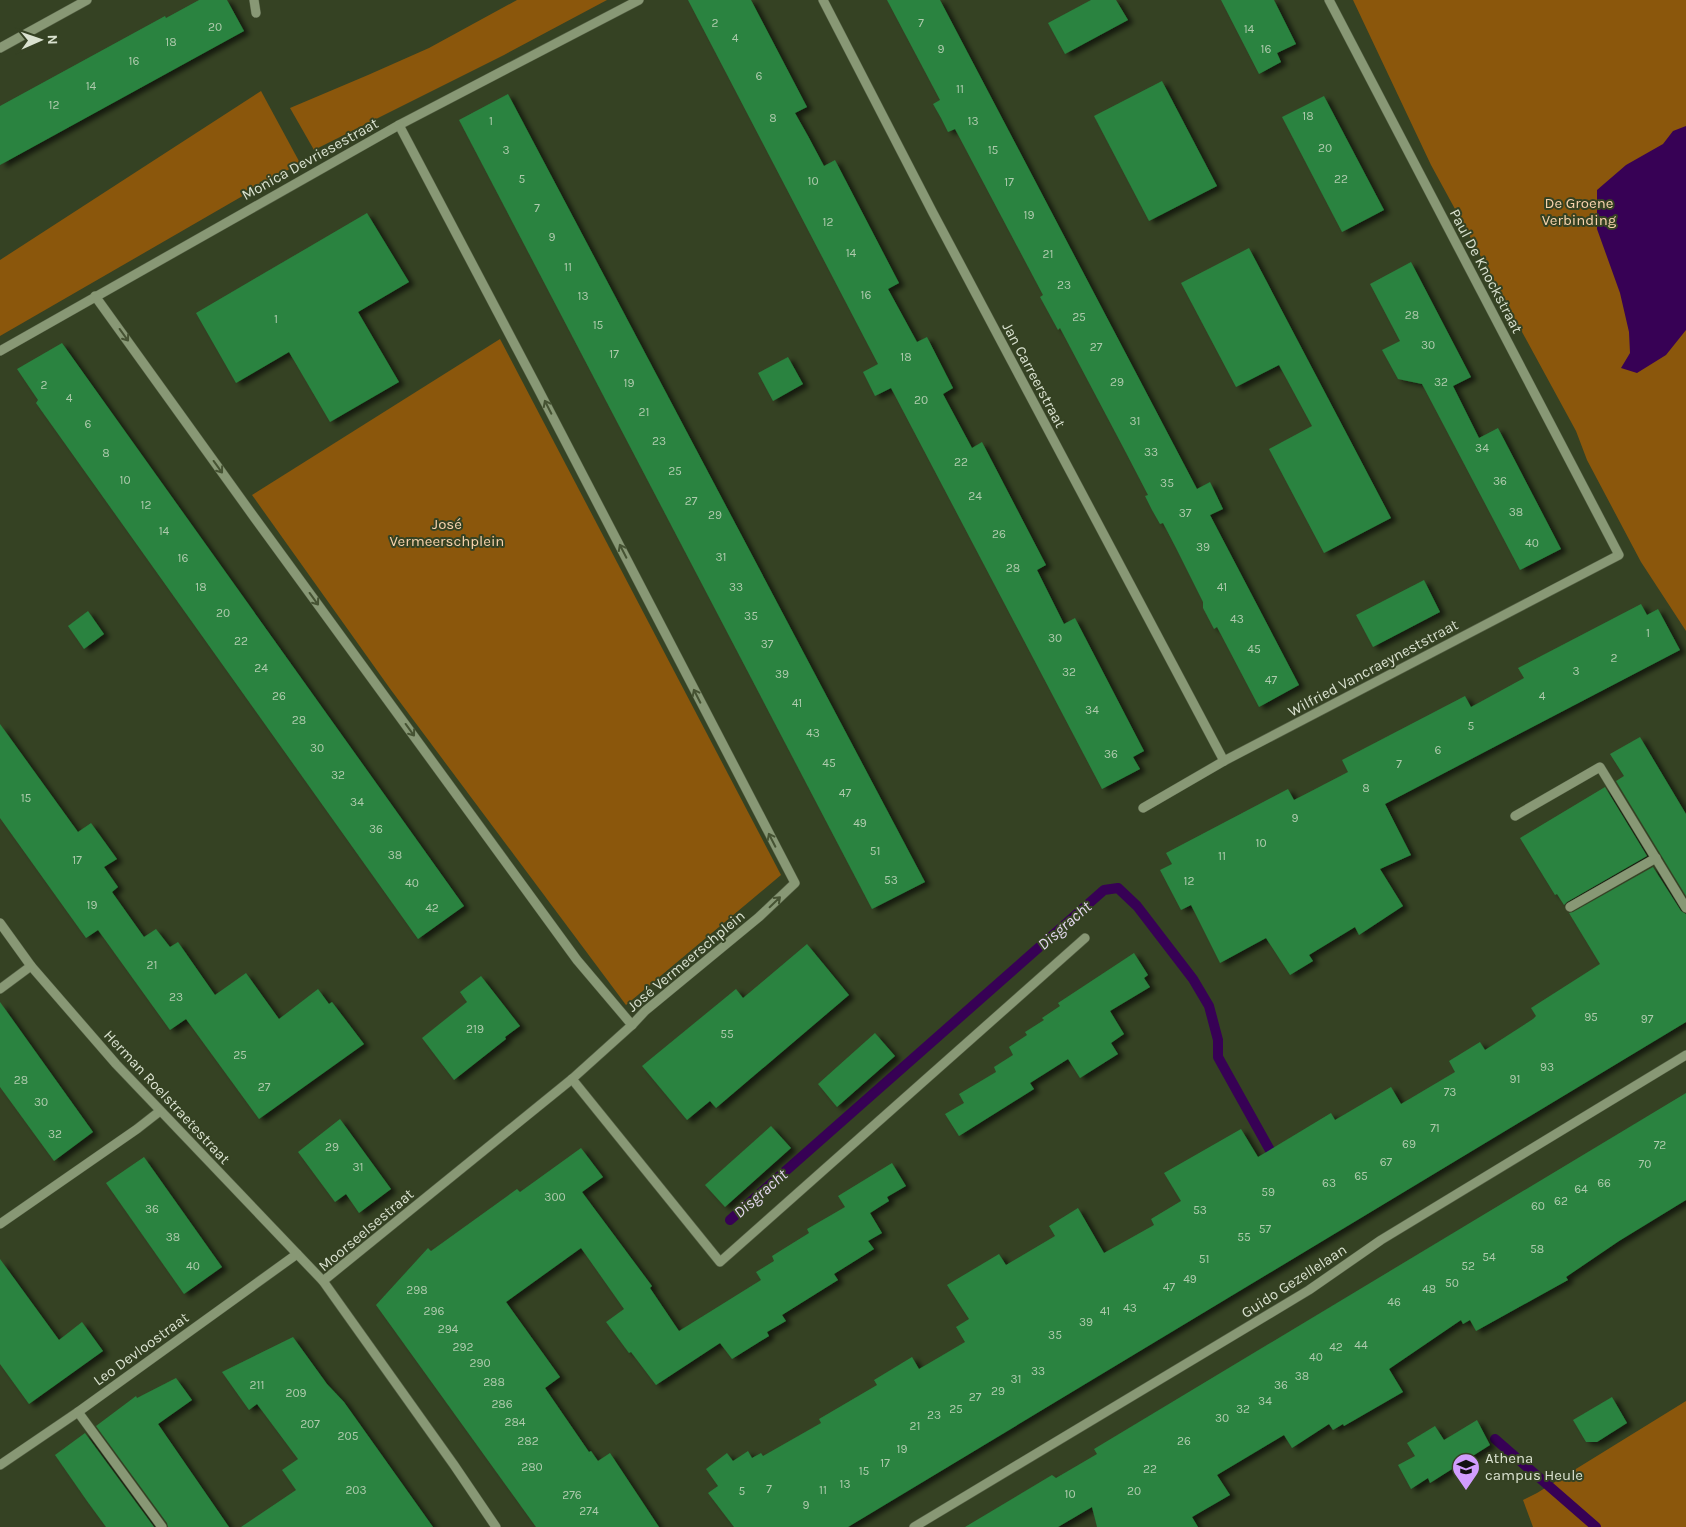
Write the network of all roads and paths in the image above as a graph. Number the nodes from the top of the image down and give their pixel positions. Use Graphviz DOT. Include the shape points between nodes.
graph roads {
  1 [pos="87,0"];
  2 [pos="254,0"];
  3 [pos="639,0"];
  4 [pos="822,0"];
  5 [pos="1329,0"];
  6 [pos="256,13"];
  7 [pos="0,48"];
  8 [pos="399,125"];
  9 [pos="96,296"];
  10 [pos="0,351"];
  11 [pos="1619,555"];
  12 [pos="1224,761"];
  13 [pos="1143,808"];
  14 [pos="1515,816"];
  15 [pos="1656,858"];
  16 [pos="1570,907"];
  17 [pos="1686,908"];
  18 [pos="0,923"];
  19 [pos="1085,938"];
  20 [pos="31,966"];
  21 [pos="0,989"];
  22 [pos="632,1025"];
  23 [pos="1686,1055"];
  24 [pos="572,1079"];
  25 [pos="160,1111"];
  26 [pos="0,1224"];
  27 [pos="297,1254"];
  28 [pos="323,1281"];
  29 [pos="78,1412"];
  30 [pos="0,1465"];
  31 [pos="162,1527"];
  32 [pos="496,1527"];
  33 [pos="914,1527"];
  1 -- 7 [label="street"];
  2 -- 6 [label="street"];
  3 -- 8 [label="street, Monica Devriesestraat"];
  4 -- 12 [label="street, Jan Carreerstraat"];
  5 -- 11 [label="street, Paul De Knockstraat"];
  8 -- 9 [label="street, Monica Devriesestraat"];
  22 -- 8 [label="street, José Vermeerschplein, one-way" via="794,883"];
  9 -- 10 [label="street, Monica Devriesestraat"];
  9 -- 22 [label="street, José Vermeerschplein, one-way" via="577,960"];
  11 -- 12 [label="street, Wilfried Vancraeyneststraat"];
  12 -- 13 [label="street, Wilfried Vancraeyneststraat"];
  14 -- 15 [label="street" via="1600,767"];
  15 -- 16 [label="street"];
  15 -- 17 [label="street"];
  18 -- 20 [label="street, Herman Roelstraetestraat"];
  19 -- 24 [label="street" via="720,1262"];
  20 -- 21 [label="street"];
  20 -- 25 [label="street, Herman Roelstraetestraat"];
  22 -- 24 [label="street, Moorseelsestraat"];
  23 -- 33 [label="street, Guido Gezellelaan" via="1381,1240 1309,1290"];
  24 -- 28 [label="street, Moorseelsestraat"];
  25 -- 26 [label="street"];
  25 -- 27 [label="street, Herman Roelstraetestraat"];
  27 -- 28 [label="street, Herman Roelstraetestraat"];
  27 -- 29 [label="street, Leo Devloostraat"];
  28 -- 32 [label="street, Moorseelsestraat"];
  29 -- 30 [label="street, Leo Devloostraat"];
  29 -- 31 [label="street"];
}
